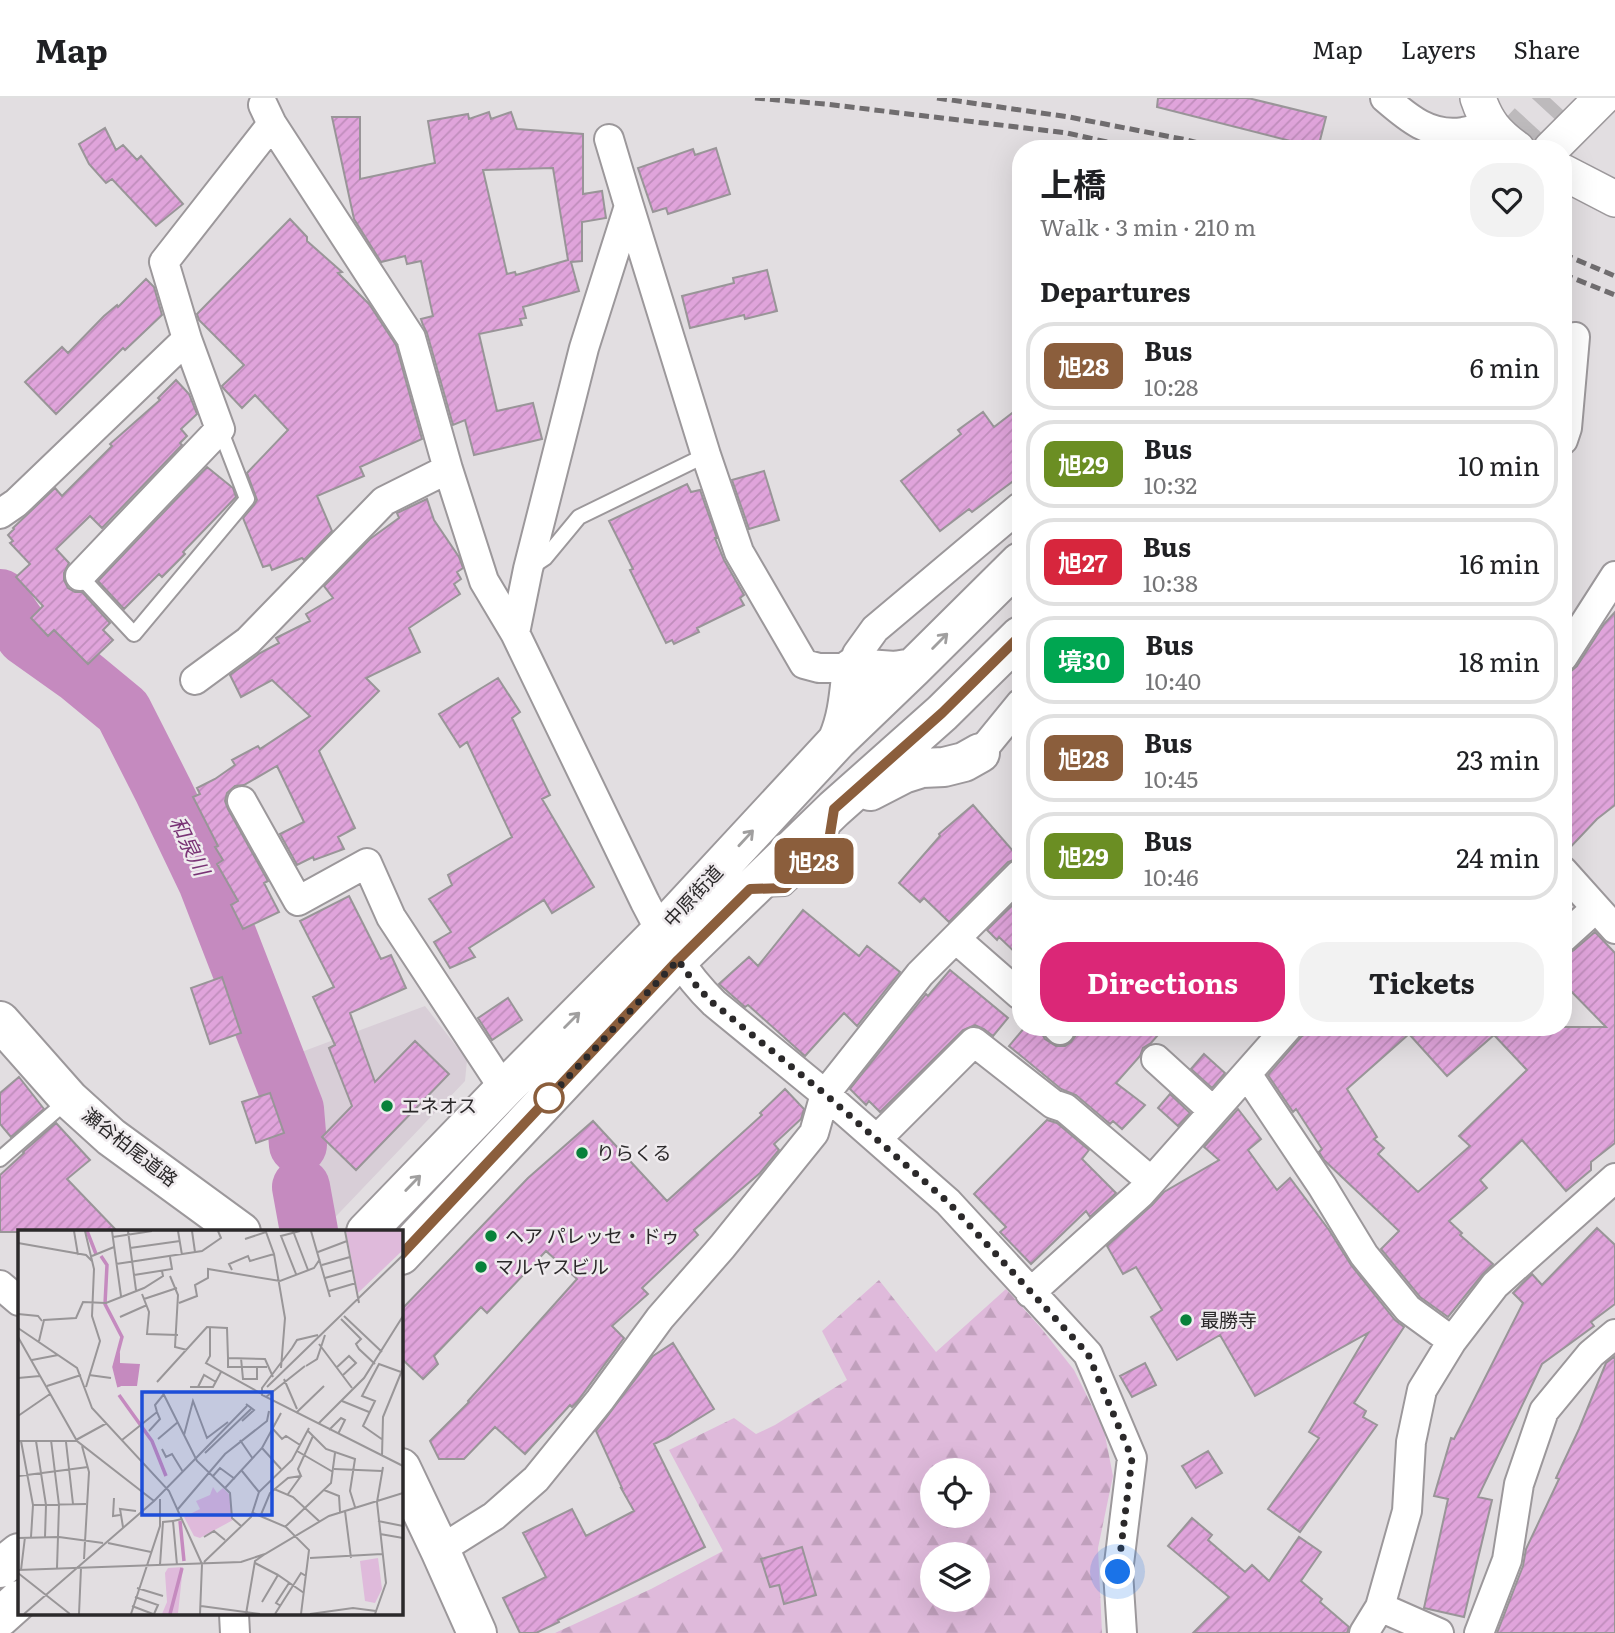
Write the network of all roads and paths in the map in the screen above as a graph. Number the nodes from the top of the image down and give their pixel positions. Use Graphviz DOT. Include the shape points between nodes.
graph roads {
  1 [pos="1385,98"];
  2 [pos="1602,98"];
  3 [pos="1483,111"];
  4 [pos="609,139"];
  5 [pos="1505,140"];
  6 [pos="1560,140"];
  7 [pos="1572,177"];
  8 [pos="1615,199"];
  9 [pos="629,206"];
  10 [pos="1575,337"];
  11 [pos="187,339"];
  12 [pos="1572,371"];
  13 [pos="220,429"];
  14 [pos="706,455"];
  15 [pos="448,469"];
  16 [pos="0,514"];
  17 [pos="1012,514"];
  18 [pos="528,569"];
  19 [pos="1012,570"];
  20 [pos="80,576"];
  21 [pos="1615,576"];
  22 [pos="514,633"];
  23 [pos="1572,643"];
  24 [pos="1012,644"];
  25 [pos="852,668"];
  26 [pos="913,668"];
  27 [pos="195,680"];
  28 [pos="942,713"];
  29 [pos="1012,714"];
  30 [pos="838,740"];
  31 [pos="980,753"];
  32 [pos="242,801"];
  33 [pos="834,809"];
  34 [pos="1572,881"];
  35 [pos="1012,882"];
  36 [pos="1596,908"];
  37 [pos="1615,929"];
  38 [pos="1572,930"];
  39 [pos="956,939"];
  40 [pos="669,946"];
  41 [pos="1012,988"];
  42 [pos="0,1021"];
  43 [pos="1280,1036"];
  44 [pos="1156,1059"];
  45 [pos="1247,1074"];
  46 [pos="504,1089"];
  47 [pos="825,1094"];
  48 [pos="69,1099"];
  49 [pos="1213,1111"];
  50 [pos="877,1139"];
  51 [pos="0,1159"];
  52 [pos="1615,1178"];
  53 [pos="1151,1181"];
  54 [pos="238,1230"];
  55 [pos="368,1230"];
  56 [pos="402,1254"];
  57 [pos="0,1285"];
  58 [pos="1030,1293"];
  59 [pos="18,1300"];
  60 [pos="1615,1334"];
  61 [pos="1452,1341"];
  62 [pos="402,1470"];
  63 [pos="440,1550"];
  64 [pos="18,1554"];
  65 [pos="0,1569"];
  66 [pos="18,1601"];
  67 [pos="1380,1606"];
  68 [pos="0,1617"];
  69 [pos="477,1633"];
  70 [pos="1122,1633"];
  71 [pos="1364,1633"];
  72 [pos="1439,1633"];
  73 [pos="1479,1633"];
  1 -- 3 [label="street" via="1415,122 1438,132 1465,132"];
  2 -- 6 [label="street"];
  3 -- 5 [label="street"];
  4 -- 9 [label="street"];
  7 -- 8 [label="street"];
  9 -- 14 [label="street"];
  9 -- 18 [label="street" via="584,348"];
  10 -- 12 [label="street"];
  11 -- 13 [label="street"];
  11 -- 15 [label="street" via="164,262 268,115 411,338"];
  11 -- 16 [label="street"];
  13 -- 20 [label="street"];
  13 -- 20 [label="lane" via="247,499 134,634"];
  14 -- 18 [label="lane" via="579,517 545,558"];
  14 -- 25 [label="street" via="739,552 804,663"];
  15 -- 22 [label="street" via="485,581"];
  15 -- 27 [label="street" via="384,501 248,641"];
  17 -- 25 [label="street" via="875,629"];
  18 -- 22 [label="street"];
  26 -- 19 [label="main road, 中原街道, one-way"];
  21 -- 23 [label="street"];
  22 -- 40 [label="street"];
  24 -- 28 [label="main road, 中原街道"];
  25 -- 26 [label="main road"];
  25 -- 30 [label="main road" via="848,708"];
  26 -- 30 [label="main road, 中原街道"];
  28 -- 31 [label="main road" via="941,724 951,746 962,753"];
  28 -- 33 [label="main road, 中原街道"];
  29 -- 31 [label="street"];
  40 -- 30 [label="main road, 中原街道, one-way"];
  31 -- 33 [label="main road" via="964,762 903,774"];
  32 -- 46 [label="street" via="298,901 367,863 391,917"];
  33 -- 40 [label="main road, 中原街道" via="750,889"];
  34 -- 36 [label="street"];
  35 -- 39 [label="street"];
  36 -- 37 [label="street"];
  36 -- 38 [label="street"];
  39 -- 41 [label="street"];
  39 -- 47 [label="street" via="920,974"];
  46 -- 40 [label="main road, 中原街道, one-way"];
  40 -- 47 [label="street" via="713,1003"];
  40 -- 56 [label="main road, 中原街道"];
  42 -- 48 [label="main road, 瀬谷柏尾道路"];
  43 -- 45 [label="street"];
  44 -- 49 [label="street"];
  45 -- 49 [label="street"];
  45 -- 61 [label="street" via="1364,1255 1408,1308"];
  55 -- 46 [label="main road, 中原街道, one-way"];
  47 -- 50 [label="street"];
  47 -- 63 [label="street" via="814,1133 660,1318 536,1479 494,1516"];
  48 -- 51 [label="lane"];
  48 -- 54 [label="main road, 瀬谷柏尾道路" via="110,1137"];
  49 -- 53 [label="street"];
  50 -- 53 [label="street" via="974,1042 1053,1104 1065,1108"];
  50 -- 58 [label="street" via="948,1202"];
  52 -- 61 [label="street" via="1495,1284"];
  53 -- 58 [label="street"];
  57 -- 59 [label="street"];
  58 -- 70 [label="street" via="1088,1354 1132,1458 1118,1572"];
  60 -- 73 [label="street" via="1591,1354 1544,1411 1519,1484 1507,1560"];
  61 -- 67 [label="street" via="1422,1390 1411,1442 1407,1511"];
  62 -- 63 [label="main road"];
  63 -- 69 [label="main road"];
  64 -- 65 [label="main road"];
  66 -- 68 [label="main road"];
  67 -- 71 [label="street"];
  67 -- 72 [label="street"];
}
